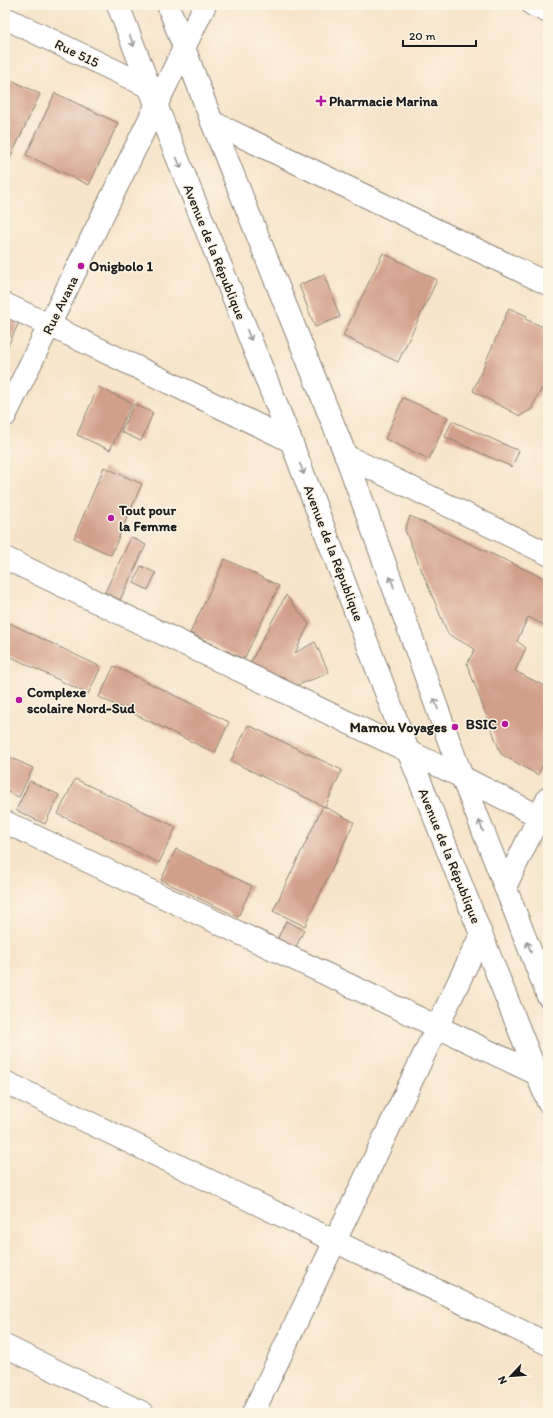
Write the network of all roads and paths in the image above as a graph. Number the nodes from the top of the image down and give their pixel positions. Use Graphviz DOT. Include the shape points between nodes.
graph roads {
  1 [pos="118,5"];
  2 [pos="168,5"];
  3 [pos="205,5"];
  4 [pos="533,5"];
  5 [pos="548,12"];
  6 [pos="5,18"];
  7 [pos="184,48"];
  8 [pos="153,97"];
  9 [pos="212,122"];
  10 [pos="548,284"];
  11 [pos="5,304"];
  12 [pos="50,325"];
  13 [pos="5,416"];
  14 [pos="291,441"];
  15 [pos="346,456"];
  16 [pos="548,554"];
  17 [pos="5,558"];
  18 [pos="408,751"];
  19 [pos="462,777"];
  20 [pos="545,812"];
  21 [pos="5,822"];
  22 [pos="505,887"];
  23 [pos="481,935"];
  24 [pos="548,996"];
  25 [pos="438,1026"];
  26 [pos="537,1074"];
  27 [pos="5,1082"];
  28 [pos="548,1102"];
  29 [pos="335,1241"];
  30 [pos="548,1344"];
  31 [pos="5,1346"];
  32 [pos="143,1413"];
  33 [pos="253,1413"];
  1 -- 8 [label="street, Avenue de la République, one-way"];
  2 -- 7 [label="street"];
  3 -- 7 [label="street, Rue Avana"];
  4 -- 5 [label="street"];
  6 -- 8 [label="street, Rue 515"];
  7 -- 8 [label="street, Rue Avana"];
  7 -- 9 [label="street"];
  8 -- 12 [label="street, Rue Avana"];
  8 -- 14 [label="street, Avenue de la République, one-way"];
  9 -- 10 [label="street"];
  9 -- 15 [label="street"];
  11 -- 12 [label="street"];
  12 -- 13 [label="street, Rue Avana"];
  12 -- 14 [label="street"];
  14 -- 18 [label="street, Avenue de la République, one-way"];
  15 -- 16 [label="street"];
  19 -- 15 [label="street, one-way"];
  17 -- 18 [label="street"];
  18 -- 19 [label="street"];
  18 -- 23 [label="street, Avenue de la République"];
  19 -- 20 [label="street"];
  22 -- 19 [label="street, one-way"];
  20 -- 22 [label="street"];
  21 -- 25 [label="street"];
  24 -- 22 [label="street, one-way"];
  23 -- 25 [label="street"];
  23 -- 26 [label="street, Avenue de la République"];
  25 -- 26 [label="street"];
  25 -- 29 [label="street"];
  26 -- 28 [label="street, Avenue de la République"];
  27 -- 29 [label="street"];
  29 -- 30 [label="street"];
  29 -- 33 [label="street"];
  31 -- 32 [label="street"];
}
